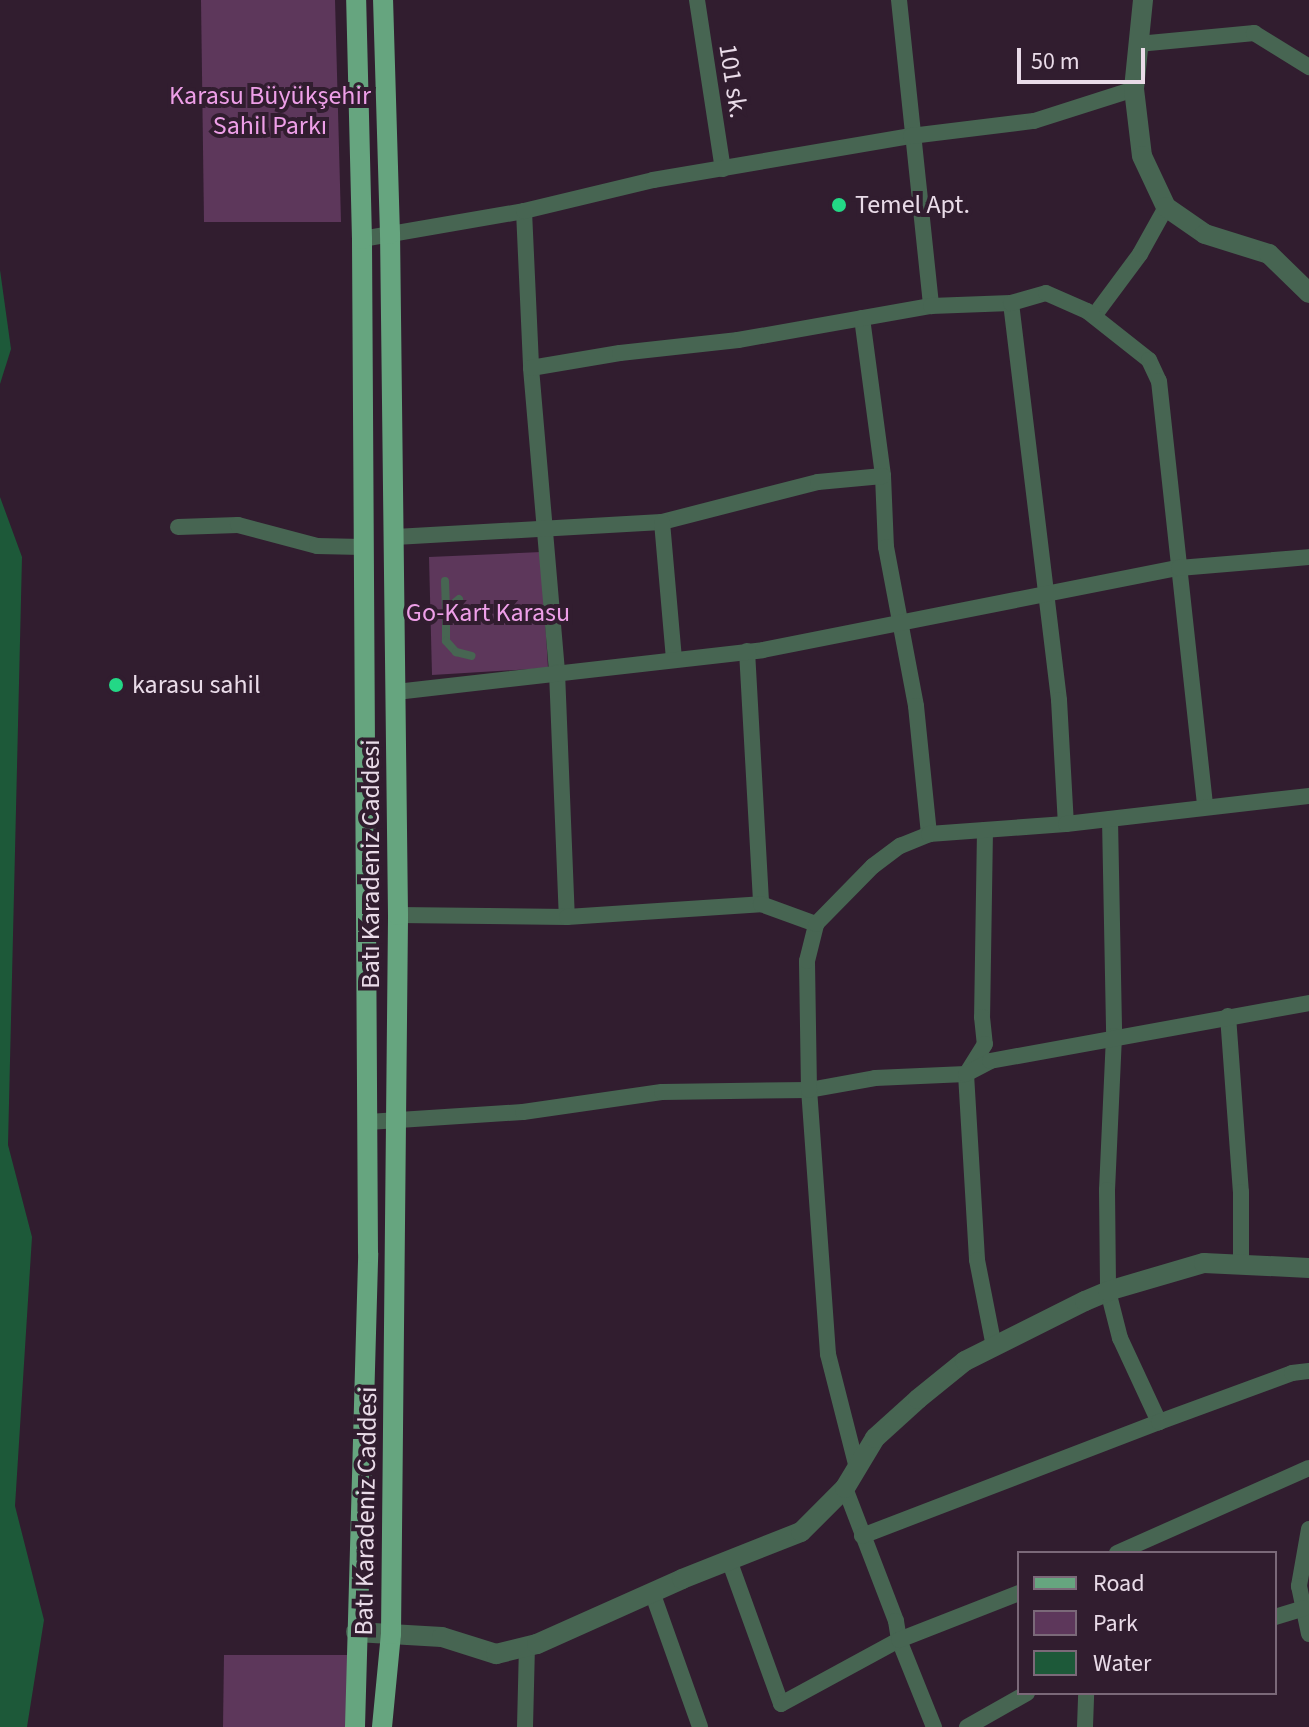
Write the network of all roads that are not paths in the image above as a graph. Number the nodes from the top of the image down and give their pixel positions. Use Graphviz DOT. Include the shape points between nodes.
graph roads {
  1 [pos="356,0"];
  2 [pos="383,0"];
  3 [pos="697,0"];
  4 [pos="899,0"];
  5 [pos="1143,0"];
  6 [pos="1138,44"];
  7 [pos="1309,67"];
  8 [pos="1134,89"];
  9 [pos="911,136"];
  10 [pos="723,169"];
  11 [pos="1166,207"];
  12 [pos="524,211"];
  13 [pos="390,234"];
  14 [pos="362,239"];
  15 [pos="1309,293"];
  16 [pos="1011,303"];
  17 [pos="931,306"];
  18 [pos="1094,316"];
  19 [pos="862,318"];
  20 [pos="531,368"];
  21 [pos="883,476"];
  22 [pos="662,522"];
  23 [pos="178,527"];
  24 [pos="546,527"];
  25 [pos="395,537"];
  26 [pos="362,547"];
  27 [pos="1309,557"];
  28 [pos="1179,568"];
  29 [pos="445,581"];
  30 [pos="1045,592"];
  31 [pos="459,599"];
  32 [pos="446,610"];
  33 [pos="900,625"];
  34 [pos="747,651"];
  35 [pos="472,656"];
  36 [pos="674,658"];
  37 [pos="557,672"];
  38 [pos="396,692"];
  39 [pos="1309,796"];
  40 [pos="1205,807"];
  41 [pos="1110,819"];
  42 [pos="1066,824"];
  43 [pos="985,830"];
  44 [pos="929,834"];
  45 [pos="761,904"];
  46 [pos="398,915"];
  47 [pos="567,917"];
  48 [pos="816,924"];
  49 [pos="1309,1003"];
  50 [pos="1228,1016"];
  51 [pos="1114,1036"];
  52 [pos="966,1074"];
  53 [pos="809,1090"];
  54 [pos="368,1122"];
  55 [pos="397,1122"];
  56 [pos="1241,1264"];
  57 [pos="1309,1268"];
  58 [pos="1108,1291"];
  59 [pos="994,1347"];
  60 [pos="1309,1371"];
  61 [pos="1159,1422"];
  62 [pos="857,1468"];
  63 [pos="1309,1468"];
  64 [pos="845,1488"];
  65 [pos="1309,1529"];
  66 [pos="862,1536"];
  67 [pos="1122,1551"];
  68 [pos="729,1560"];
  69 [pos="652,1592"];
  70 [pos="1017,1594"];
  71 [pos="1304,1608"];
  72 [pos="1277,1616"];
  73 [pos="356,1632"];
  74 [pos="391,1634"];
  75 [pos="1309,1634"];
  76 [pos="899,1640"];
  77 [pos="527,1647"];
  78 [pos="1023,1695"];
  79 [pos="1086,1695"];
  80 [pos="355,1727"];
  81 [pos="382,1727"];
  82 [pos="525,1727"];
  83 [pos="700,1727"];
  84 [pos="934,1727"];
  85 [pos="967,1727"];
  86 [pos="1085,1727"];
  1 -- 14 [label="main road, Batı Karadeniz Caddesi"];
  2 -- 13 [label="main road, Batı Karadeniz Caddesi"];
  3 -- 10 [label="street, 101 sk."];
  4 -- 9 [label="street"];
  5 -- 6 [label="street"];
  6 -- 7 [label="street" via="1254,33"];
  6 -- 8 [label="street"];
  8 -- 9 [label="street" via="1034,121"];
  8 -- 11 [label="street" via="1142,156"];
  9 -- 10 [label="street"];
  9 -- 17 [label="street"];
  10 -- 12 [label="street"];
  11 -- 15 [label="street" via="1205,234 1269,254"];
  11 -- 18 [label="street" via="1140,254"];
  12 -- 13 [label="street"];
  12 -- 20 [label="street"];
  13 -- 14 [label="street"];
  13 -- 25 [label="main road, Batı Karadeniz Caddesi"];
  14 -- 26 [label="main road, Batı Karadeniz Caddesi"];
  16 -- 17 [label="street"];
  16 -- 18 [label="street" via="1046,293"];
  16 -- 30 [label="street"];
  17 -- 19 [label="street"];
  18 -- 28 [label="street" via="1149,360 1159,381"];
  19 -- 20 [label="street"];
  19 -- 21 [label="street"];
  20 -- 24 [label="street"];
  21 -- 22 [label="street" via="818,482"];
  21 -- 33 [label="street" via="886,547"];
  22 -- 24 [label="street"];
  22 -- 36 [label="street"];
  23 -- 26 [label="street" via="238,525 317,546"];
  24 -- 25 [label="street"];
  24 -- 37 [label="street"];
  25 -- 38 [label="main road, Batı Karadeniz Caddesi"];
  26 -- 54 [label="main road, Batı Karadeniz Caddesi"];
  27 -- 28 [label="street"];
  28 -- 30 [label="street"];
  28 -- 40 [label="street"];
  29 -- 32 [label="lane"];
  30 -- 33 [label="street"];
  30 -- 42 [label="street" via="1059,700"];
  31 -- 32 [label="lane"];
  32 -- 35 [label="lane" via="446,641 456,652"];
  33 -- 34 [label="street"];
  33 -- 44 [label="street" via="916,706"];
  34 -- 36 [label="street"];
  34 -- 45 [label="street"];
  36 -- 37 [label="street"];
  37 -- 38 [label="street"];
  37 -- 47 [label="street"];
  38 -- 46 [label="main road, Batı Karadeniz Caddesi"];
  39 -- 40 [label="street"];
  40 -- 41 [label="street"];
  41 -- 42 [label="street"];
  41 -- 51 [label="street"];
  42 -- 43 [label="street"];
  43 -- 44 [label="street"];
  43 -- 52 [label="street" via="985,1044"];
  44 -- 48 [label="street" via="873,866"];
  45 -- 47 [label="street"];
  45 -- 48 [label="street"];
  46 -- 47 [label="street"];
  46 -- 55 [label="main road, Batı Karadeniz Caddesi"];
  48 -- 53 [label="street" via="807,961"];
  49 -- 50 [label="street"];
  50 -- 51 [label="street"];
  50 -- 56 [label="street"];
  51 -- 52 [label="street" via="990,1061"];
  51 -- 58 [label="street"];
  52 -- 53 [label="street" via="875,1078"];
  52 -- 59 [label="street" via="977,1260"];
  53 -- 55 [label="street" via="662,1092 523,1112"];
  53 -- 62 [label="street" via="828,1354"];
  54 -- 55 [label="street"];
  54 -- 73 [label="main road, Batı Karadeniz Caddesi"];
  55 -- 74 [label="main road, Batı Karadeniz Caddesi"];
  56 -- 57 [label="street"];
  56 -- 58 [label="street" via="1204,1263"];
  58 -- 59 [label="street"];
  58 -- 61 [label="street" via="1120,1338"];
  59 -- 62 [label="street" via="965,1361 918,1399 875,1438"];
  60 -- 61 [label="street"];
  61 -- 66 [label="street"];
  62 -- 64 [label="street"];
  63 -- 67 [label="street"];
  64 -- 66 [label="street"];
  64 -- 68 [label="street" via="801,1532"];
  65 -- 71 [label="street" via="1299,1586"];
  66 -- 76 [label="street"];
  68 -- 69 [label="street"];
  68 -- 76 [label="street" via="781,1704"];
  69 -- 77 [label="street"];
  69 -- 83 [label="street"];
  70 -- 76 [label="street"];
  71 -- 72 [label="street"];
  71 -- 75 [label="street"];
  73 -- 74 [label="street"];
  73 -- 80 [label="main road, Batı Karadeniz Caddesi"];
  74 -- 77 [label="street" via="442,1637 496,1654"];
  74 -- 81 [label="main road, Batı Karadeniz Caddesi"];
  76 -- 84 [label="street"];
  77 -- 82 [label="street"];
  78 -- 85 [label="street"];
  79 -- 86 [label="street"];
}
